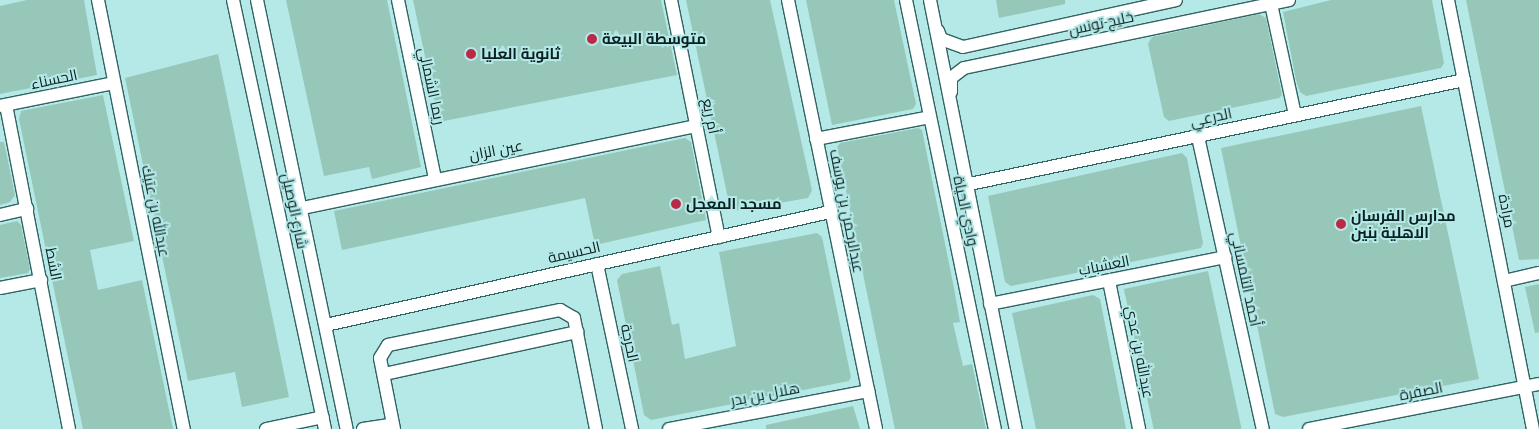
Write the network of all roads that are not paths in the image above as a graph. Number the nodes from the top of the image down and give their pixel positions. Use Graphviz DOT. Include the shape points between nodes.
graph roads {
  1 [pos="98,0"];
  2 [pos="233,0"];
  3 [pos="257,0"];
  4 [pos="398,0"];
  5 [pos="671,0"];
  6 [pos="788,0"];
  7 [pos="906,0"];
  8 [pos="930,0"];
  9 [pos="1289,0"];
  10 [pos="1448,0"];
  11 [pos="1167,1"];
  12 [pos="1134,4"];
  13 [pos="1271,4"];
  14 [pos="933,17"];
  15 [pos="1464,80"];
  16 [pos="114,83"];
  17 [pos="277,96"];
  18 [pos="255,102"];
  19 [pos="3,106"];
  20 [pos="950,107"];
  21 [pos="1295,116"];
  22 [pos="930,117"];
  23 [pos="696,126"];
  24 [pos="1198,137"];
  25 [pos="816,139"];
  26 [pos="435,179"];
  27 [pos="966,185"];
  28 [pos="303,208"];
  29 [pos="27,209"];
  30 [pos="830,212"];
  31 [pos="0,215"];
  32 [pos="719,238"];
  33 [pos="1225,257"];
  34 [pos="597,264"];
  35 [pos="1539,273"];
  36 [pos="41,280"];
  37 [pos="1109,281"];
  38 [pos="1504,281"];
  39 [pos="0,288"];
  40 [pos="990,304"];
  41 [pos="326,325"];
  42 [pos="577,332"];
  43 [pos="384,374"];
  44 [pos="1539,384"];
  45 [pos="1525,387"];
  46 [pos="868,391"];
  47 [pos="324,423"];
  48 [pos="394,426"];
  49 [pos="69,429"];
  50 [pos="184,429"];
  51 [pos="266,429"];
  52 [pos="347,429"];
  53 [pos="363,429"];
  54 [pos="596,429"];
  55 [pos="632,429"];
  56 [pos="669,429"];
  57 [pos="876,429"];
  58 [pos="995,429"];
  59 [pos="1016,429"];
  60 [pos="1139,429"];
  61 [pos="1263,429"];
  62 [pos="1309,429"];
  63 [pos="1533,429"];
  1 -- 16 [label="street, عبدالله بن عتيك"];
  2 -- 18 [label="street, شارع الوصيل"];
  3 -- 17 [label="street, شارع الوصيل"];
  4 -- 26 [label="street, ريما الشمالي"];
  5 -- 23 [label="street, أم ريع"];
  6 -- 25 [label="street, عبدالرحمن بن يوسف"];
  7 -- 22 [label="street, وادي الحياة"];
  8 -- 14 [label="street, وادي الحياة"];
  9 -- 13 [label="street, خليج تونس"];
  10 -- 15 [label="street, مرادة"];
  11 -- 12 [label="street, خليج تونس"];
  12 -- 14 [label="street, خليج تونس" via="964,47 941,39"];
  13 -- 20 [label="street, خليج تونس" via="964,68 951,78"];
  13 -- 21 [label="street"];
  14 -- 20 [label="street, وادي الحياة"];
  15 -- 21 [label="street, الدرعي"];
  15 -- 38 [label="street, مرادة"];
  16 -- 19 [label="street, الحسناء"];
  16 -- 50 [label="street, عبدالله بن عتيك"];
  17 -- 18 [label="street"];
  17 -- 28 [label="street, شارع الوصيل"];
  18 -- 47 [label="street, شارع الوصيل"];
  19 -- 29 [label="street, الشط"];
  20 -- 27 [label="street, وادي الحياة"];
  21 -- 24 [label="street, الدرعي"];
  22 -- 25 [label="street"];
  22 -- 58 [label="street, وادي الحياة"];
  23 -- 26 [label="street, عين الزان"];
  23 -- 32 [label="street, أم ريع"];
  24 -- 27 [label="street, الدرعي"];
  24 -- 33 [label="street, أحمد التلمساني"];
  25 -- 30 [label="street, عبدالرحمن بن يوسف"];
  26 -- 28 [label="street, عين الزان"];
  27 -- 40 [label="street, وادي الحياة"];
  28 -- 41 [label="street, شارع الوصيل"];
  29 -- 31 [label="street"];
  29 -- 36 [label="street, الشط"];
  30 -- 32 [label="street, الحسيمة"];
  30 -- 46 [label="street, عبدالرحمن بن يوسف"];
  32 -- 34 [label="street, الحسيمة"];
  33 -- 37 [label="street, العشباب"];
  33 -- 61 [label="street, أحمد التلمساني"];
  34 -- 41 [label="street, الحسيمة"];
  34 -- 55 [label="street, الحرجة"];
  35 -- 38 [label="street"];
  36 -- 39 [label="street"];
  36 -- 49 [label="street, الشط"];
  37 -- 40 [label="street, العشباب"];
  37 -- 60 [label="street, عبدالله بن عدي"];
  38 -- 45 [label="street, مرادة"];
  40 -- 59 [label="street, وادي الحياة"];
  41 -- 52 [label="street, شارع الوصيل"];
  42 -- 43 [label="street"];
  42 -- 43 [label="street" via="574,318 560,310 388,345 380,358"];
  42 -- 54 [label="street"];
  43 -- 48 [label="street"];
  44 -- 45 [label="street, الصفرة"];
  45 -- 62 [label="street, الصفرة"];
  45 -- 63 [label="street, مرادة"];
  46 -- 56 [label="street, هلال بن بدر"];
  46 -- 57 [label="street, عبدالرحمن بن يوسف"];
  47 -- 51 [label="street"];
  48 -- 53 [label="street"];
}
